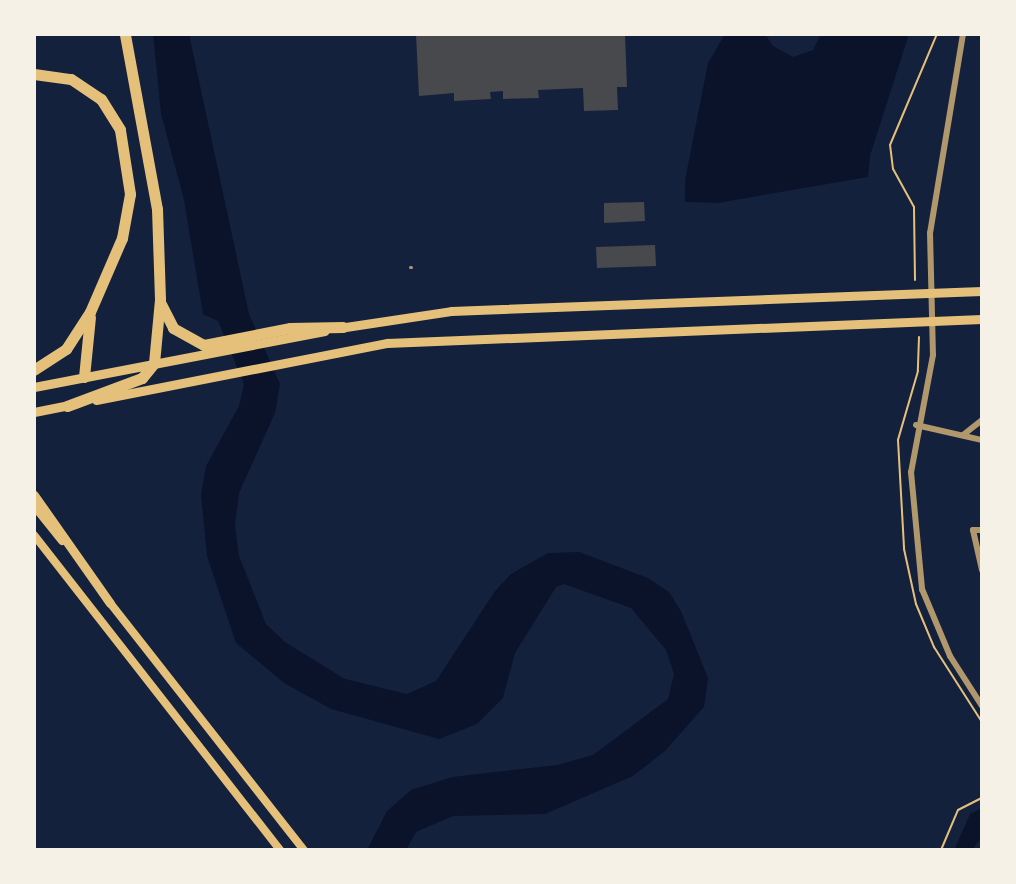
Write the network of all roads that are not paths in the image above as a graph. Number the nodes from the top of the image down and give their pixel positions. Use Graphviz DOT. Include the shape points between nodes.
graph roads {
  1 [pos="125,34"];
  2 [pos="963,34"];
  3 [pos="34,74"];
  4 [pos="982,291"];
  5 [pos="929,292"];
  6 [pos="160,299"];
  7 [pos="90,312"];
  8 [pos="982,319"];
  9 [pos="931,321"];
  10 [pos="343,327"];
  11 [pos="221,348"];
  12 [pos="154,363"];
  13 [pos="34,370"];
  14 [pos="84,377"];
  15 [pos="34,387"];
  16 [pos="67,406"];
  17 [pos="36,413"];
  18 [pos="982,420"];
  19 [pos="916,425"];
  20 [pos="963,435"];
  21 [pos="982,440"];
  22 [pos="34,495"];
  23 [pos="34,506"];
  24 [pos="982,530"];
  25 [pos="34,535"];
  26 [pos="982,570"];
  27 [pos="110,603"];
  28 [pos="982,706"];
  29 [pos="280,850"];
  30 [pos="304,850"];
  1 -- 6 [label="highway" via="157,209"];
  2 -- 5 [label="street" via="930,233"];
  3 -- 7 [label="highway" via="71,79 94,93 112,114 126,150 128,216"];
  4 -- 5 [label="main road"];
  5 -- 9 [label="street"];
  5 -- 10 [label="main road" via="451,311"];
  6 -- 11 [label="highway" via="179,334 196,344"];
  6 -- 12 [label="highway"];
  7 -- 13 [label="highway" via="66,349"];
  7 -- 14 [label="highway"];
  8 -- 9 [label="main road"];
  9 -- 16 [label="main road" via="439,339 284,360"];
  9 -- 19 [label="street" via="931,371"];
  10 -- 11 [label="highway"];
  11 -- 12 [label="main road"];
  12 -- 14 [label="main road"];
  12 -- 16 [label="highway" via="142,378"];
  14 -- 15 [label="main road"];
  16 -- 17 [label="main road"];
  18 -- 20 [label="street"];
  19 -- 20 [label="street"];
  19 -- 28 [label="street" via="911,497 922,589 950,656"];
  20 -- 21 [label="street"];
  22 -- 27 [label="main road"];
  23 -- 27 [label="main road"];
  24 -- 26 [label="street" via="973,530"];
  25 -- 29 [label="main road"];
  27 -- 30 [label="main road"];
}
